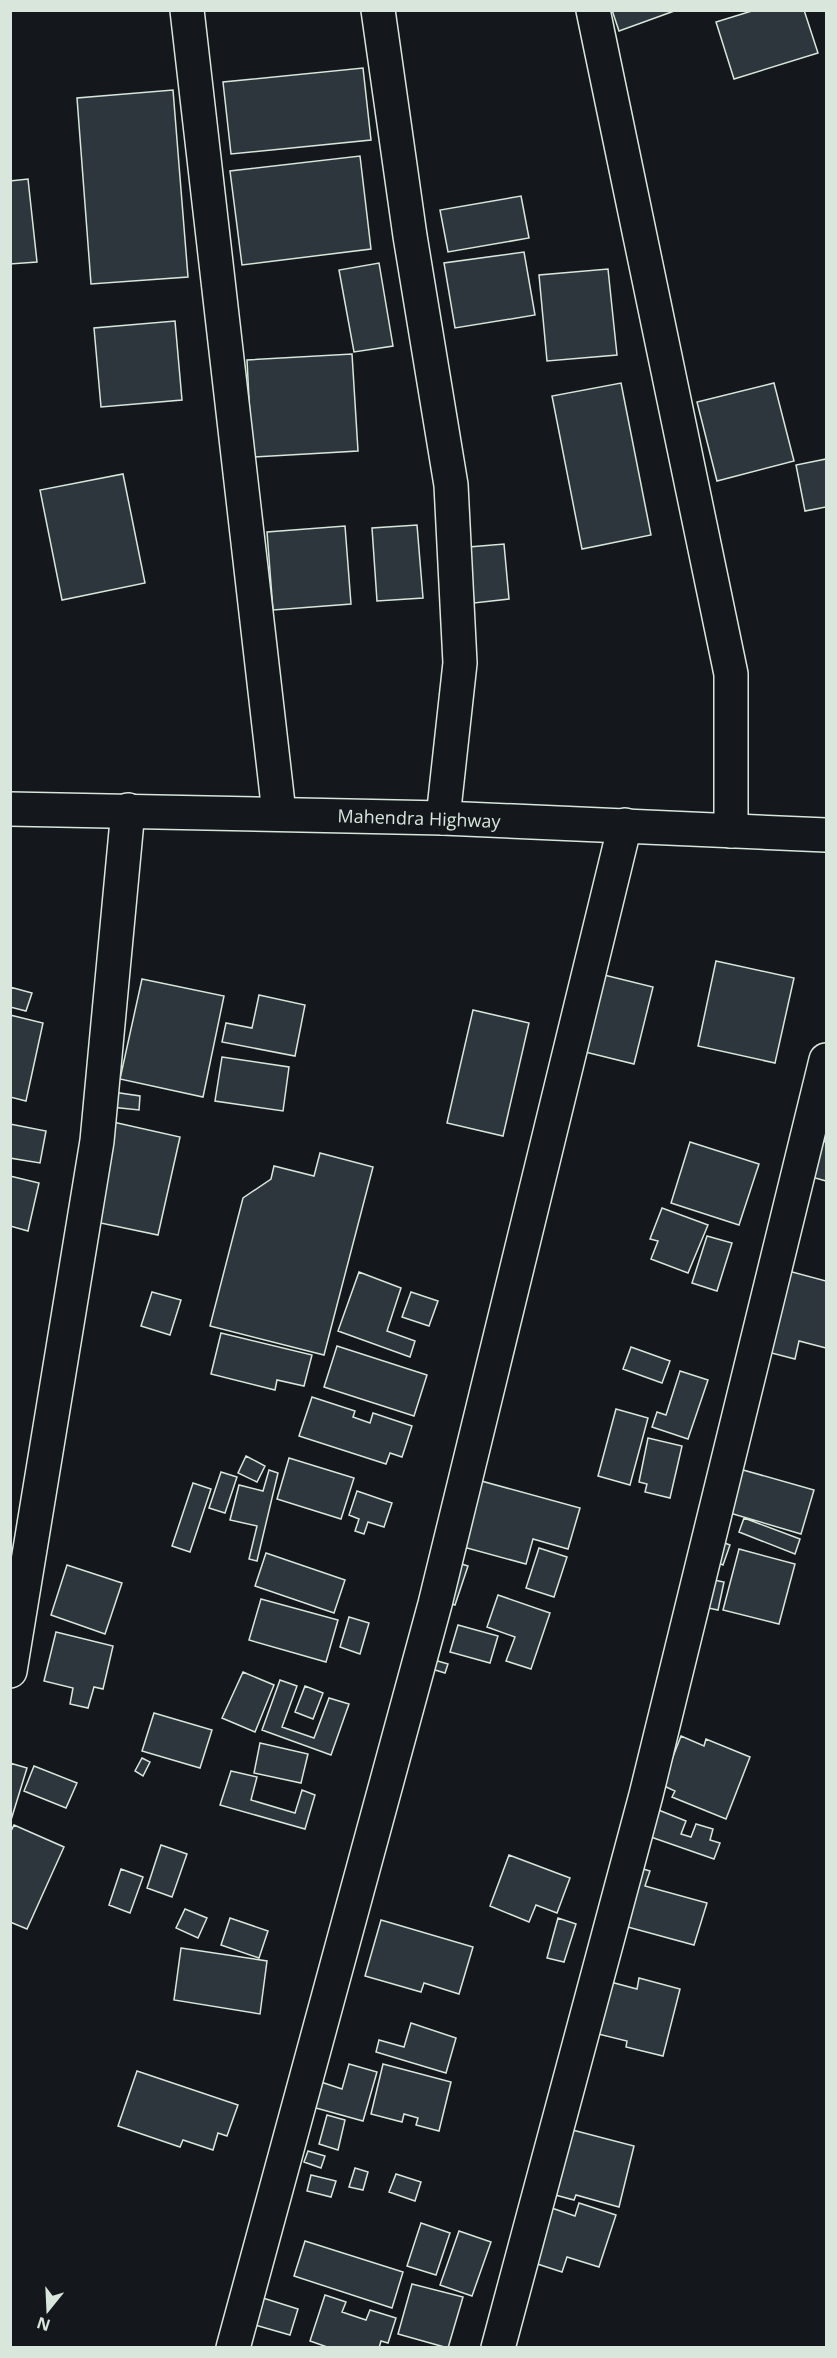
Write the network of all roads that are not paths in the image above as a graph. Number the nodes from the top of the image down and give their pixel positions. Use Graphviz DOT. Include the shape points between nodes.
graph roads {
  1 [pos="187,10"];
  2 [pos="378,10"];
  3 [pos="593,10"];
  4 [pos="10,809"];
  5 [pos="128,810"];
  6 [pos="279,813"];
  7 [pos="443,818"];
  8 [pos="625,825"];
  9 [pos="731,831"];
  10 [pos="826,835"];
  11 [pos="826,1060"];
  12 [pos="10,1671"];
  13 [pos="233,2348"];
  14 [pos="498,2348"];
  1 -- 6 [label="main road"];
  2 -- 7 [label="main road" via="451,485 460,663"];
  3 -- 9 [label="main road" via="731,674"];
  4 -- 5 [label="main road, Mahendra Highway"];
  5 -- 6 [label="main road, Mahendra Highway"];
  5 -- 12 [label="main road" via="98,1141"];
  6 -- 7 [label="main road, Mahendra Highway"];
  7 -- 8 [label="main road, Mahendra Highway"];
  8 -- 9 [label="main road, Mahendra Highway"];
  8 -- 13 [label="main road" via="435,1604"];
  9 -- 10 [label="main road, Mahendra Highway"];
  11 -- 14 [label="main road" via="646,1795"];
}
